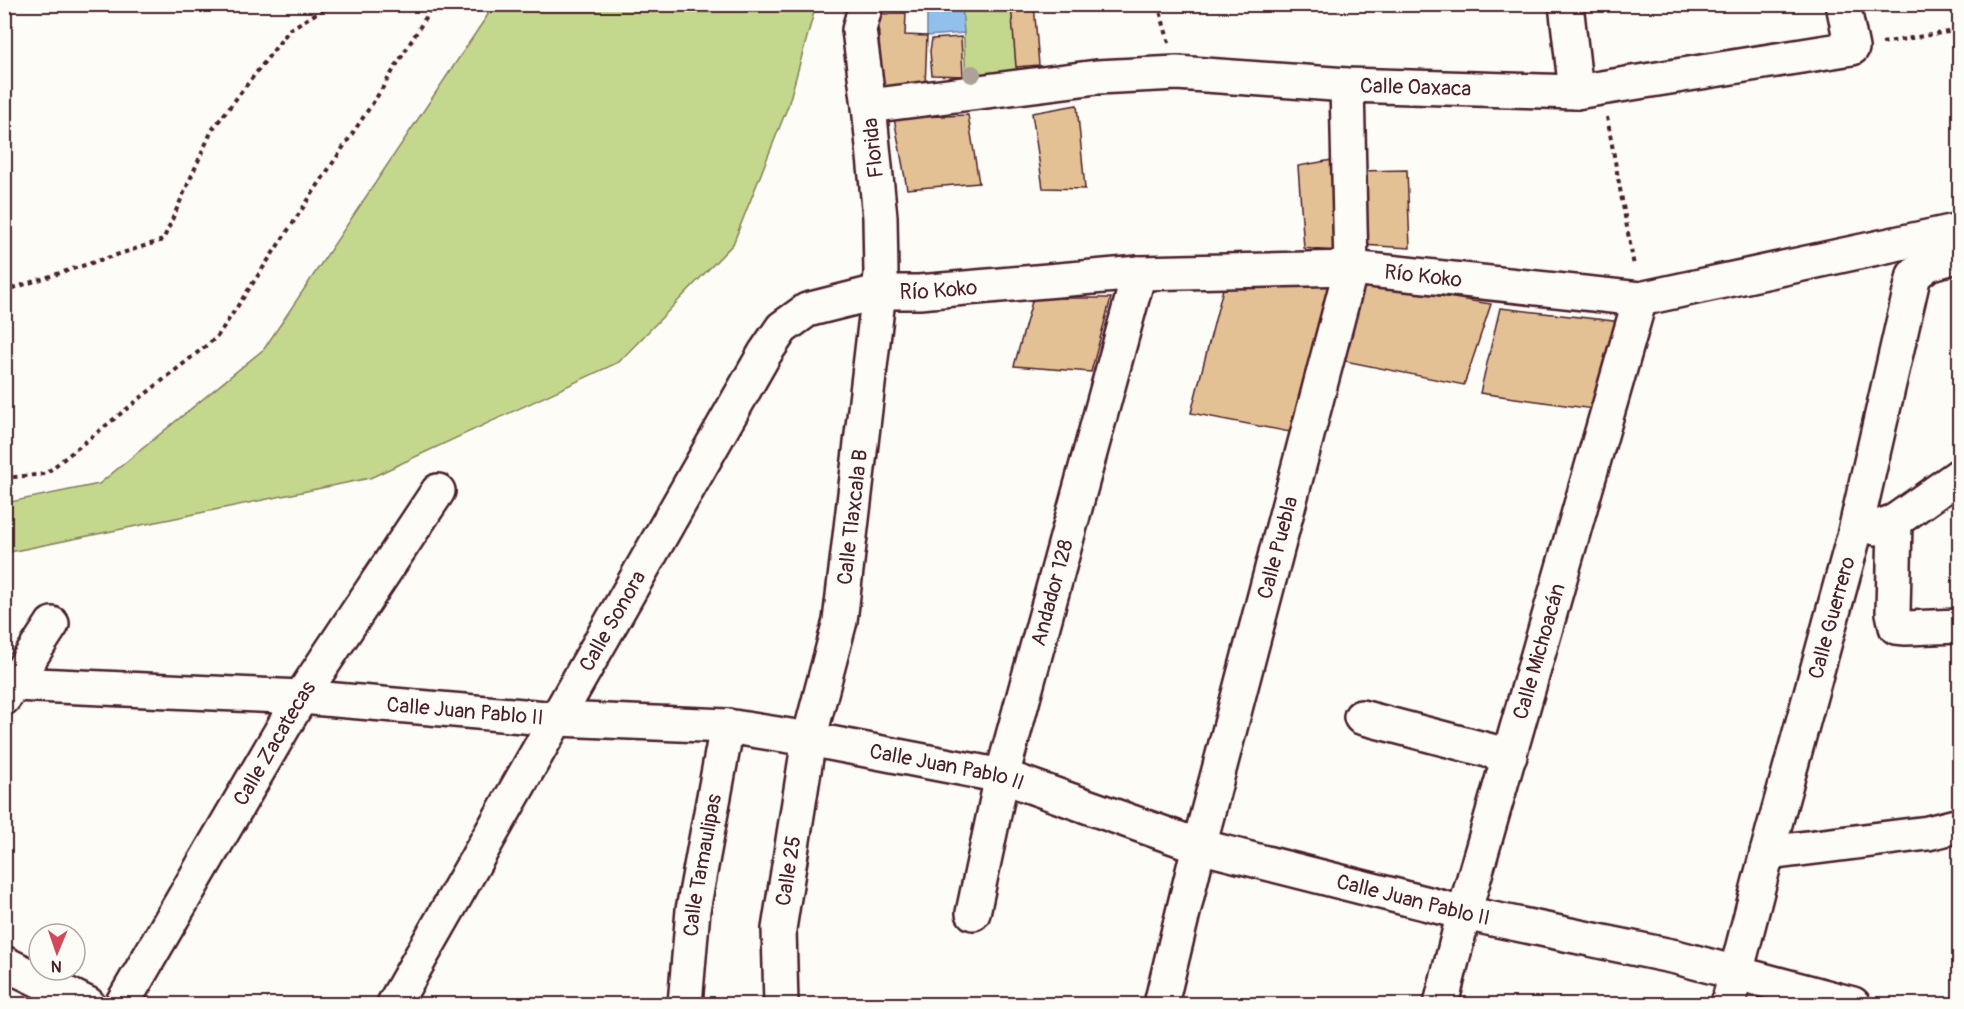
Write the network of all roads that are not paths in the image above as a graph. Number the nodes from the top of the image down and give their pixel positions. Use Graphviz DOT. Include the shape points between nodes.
graph roads {
  1 [pos="866,4"];
  2 [pos="1566,4"];
  3 [pos="1843,4"];
  4 [pos="1347,85"];
  5 [pos="1589,90"];
  6 [pos="869,106"];
  7 [pos="1959,230"];
  8 [pos="1959,255"];
  9 [pos="1351,268"];
  10 [pos="1139,273"];
  11 [pos="878,292"];
  12 [pos="1640,299"];
  13 [pos="1959,475"];
  14 [pos="438,491"];
  15 [pos="1895,521"];
  16 [pos="1854,536"];
  17 [pos="52,624"];
  18 [pos="1959,626"];
  19 [pos="9,691"];
  20 [pos="301,697"];
  21 [pos="1361,717"];
  22 [pos="558,719"];
  23 [pos="727,726"];
  24 [pos="810,740"];
  25 [pos="1509,756"];
  26 [pos="1002,776"];
  27 [pos="1959,825"];
  28 [pos="1199,846"];
  29 [pos="1767,853"];
  30 [pos="973,913"];
  31 [pos="1464,913"];
  32 [pos="4,963"];
  33 [pos="1737,974"];
  34 [pos="88,1005"];
  35 [pos="122,1005"];
  36 [pos="394,1005"];
  37 [pos="685,1005"];
  38 [pos="781,1005"];
  39 [pos="1161,1005"];
  40 [pos="1441,1005"];
  41 [pos="1728,1005"];
  42 [pos="1853,1005"];
  1 -- 6 [label="street, Florida" via="859,30"];
  2 -- 5 [label="street"];
  3 -- 5 [label="street, Calle Oaxaca" via="1852,48"];
  4 -- 5 [label="street, Calle Oaxaca"];
  4 -- 6 [label="street, Calle Oaxaca" via="1166,73 1097,77"];
  4 -- 9 [label="street, Calle Puebla"];
  6 -- 11 [label="street, Florida" via="880,217"];
  7 -- 12 [label="street, Río Koko"];
  8 -- 16 [label="street, Calle Guerrero" via="1928,264 1914,275"];
  9 -- 10 [label="street, Río Koko"];
  9 -- 12 [label="street, Río Koko"];
  9 -- 28 [label="street, Calle Puebla"];
  10 -- 11 [label="street, Río Koko"];
  10 -- 26 [label="street, Andador 128"];
  11 -- 22 [label="street, Calle Sonora" via="807,310 782,328"];
  11 -- 24 [label="street, Calle Tlaxcala B" via="840,621"];
  12 -- 25 [label="street, Calle Michoacán"];
  13 -- 15 [label="street"];
  14 -- 20 [label="street, Calle Zacatecas"];
  15 -- 16 [label="street"];
  15 -- 18 [label="street" via="1896,627"];
  16 -- 29 [label="street, Calle Guerrero"];
  17 -- 19 [label="street"];
  19 -- 20 [label="street, Calle Juan Pablo II"];
  20 -- 22 [label="street, Calle Juan Pablo II"];
  20 -- 35 [label="street, Calle Zacatecas"];
  21 -- 25 [label="street"];
  22 -- 23 [label="street, Calle Juan Pablo II"];
  22 -- 36 [label="street, Calle Sonora"];
  23 -- 24 [label="street, Calle Juan Pablo II"];
  23 -- 37 [label="street, Calle Tamaulipas" via="693,910"];
  24 -- 26 [label="street, Calle Juan Pablo II"];
  24 -- 38 [label="street, Calle 25" via="779,929"];
  25 -- 31 [label="street, Calle Michoacán"];
  26 -- 28 [label="street, Calle Juan Pablo II"];
  26 -- 30 [label="street, Andador 128"];
  27 -- 29 [label="street" via="1928,833"];
  28 -- 31 [label="street, Calle Juan Pablo II"];
  28 -- 39 [label="street, Calle Puebla"];
  29 -- 33 [label="street, Calle Guerrero"];
  31 -- 33 [label="street, Calle Juan Pablo II" via="1676,957"];
  31 -- 40 [label="street, Calle Michoacán"];
  32 -- 34 [label="street"];
  33 -- 41 [label="street, Calle Guerrero"];
  33 -- 42 [label="street, Calle Juan Pablo II"];
}
